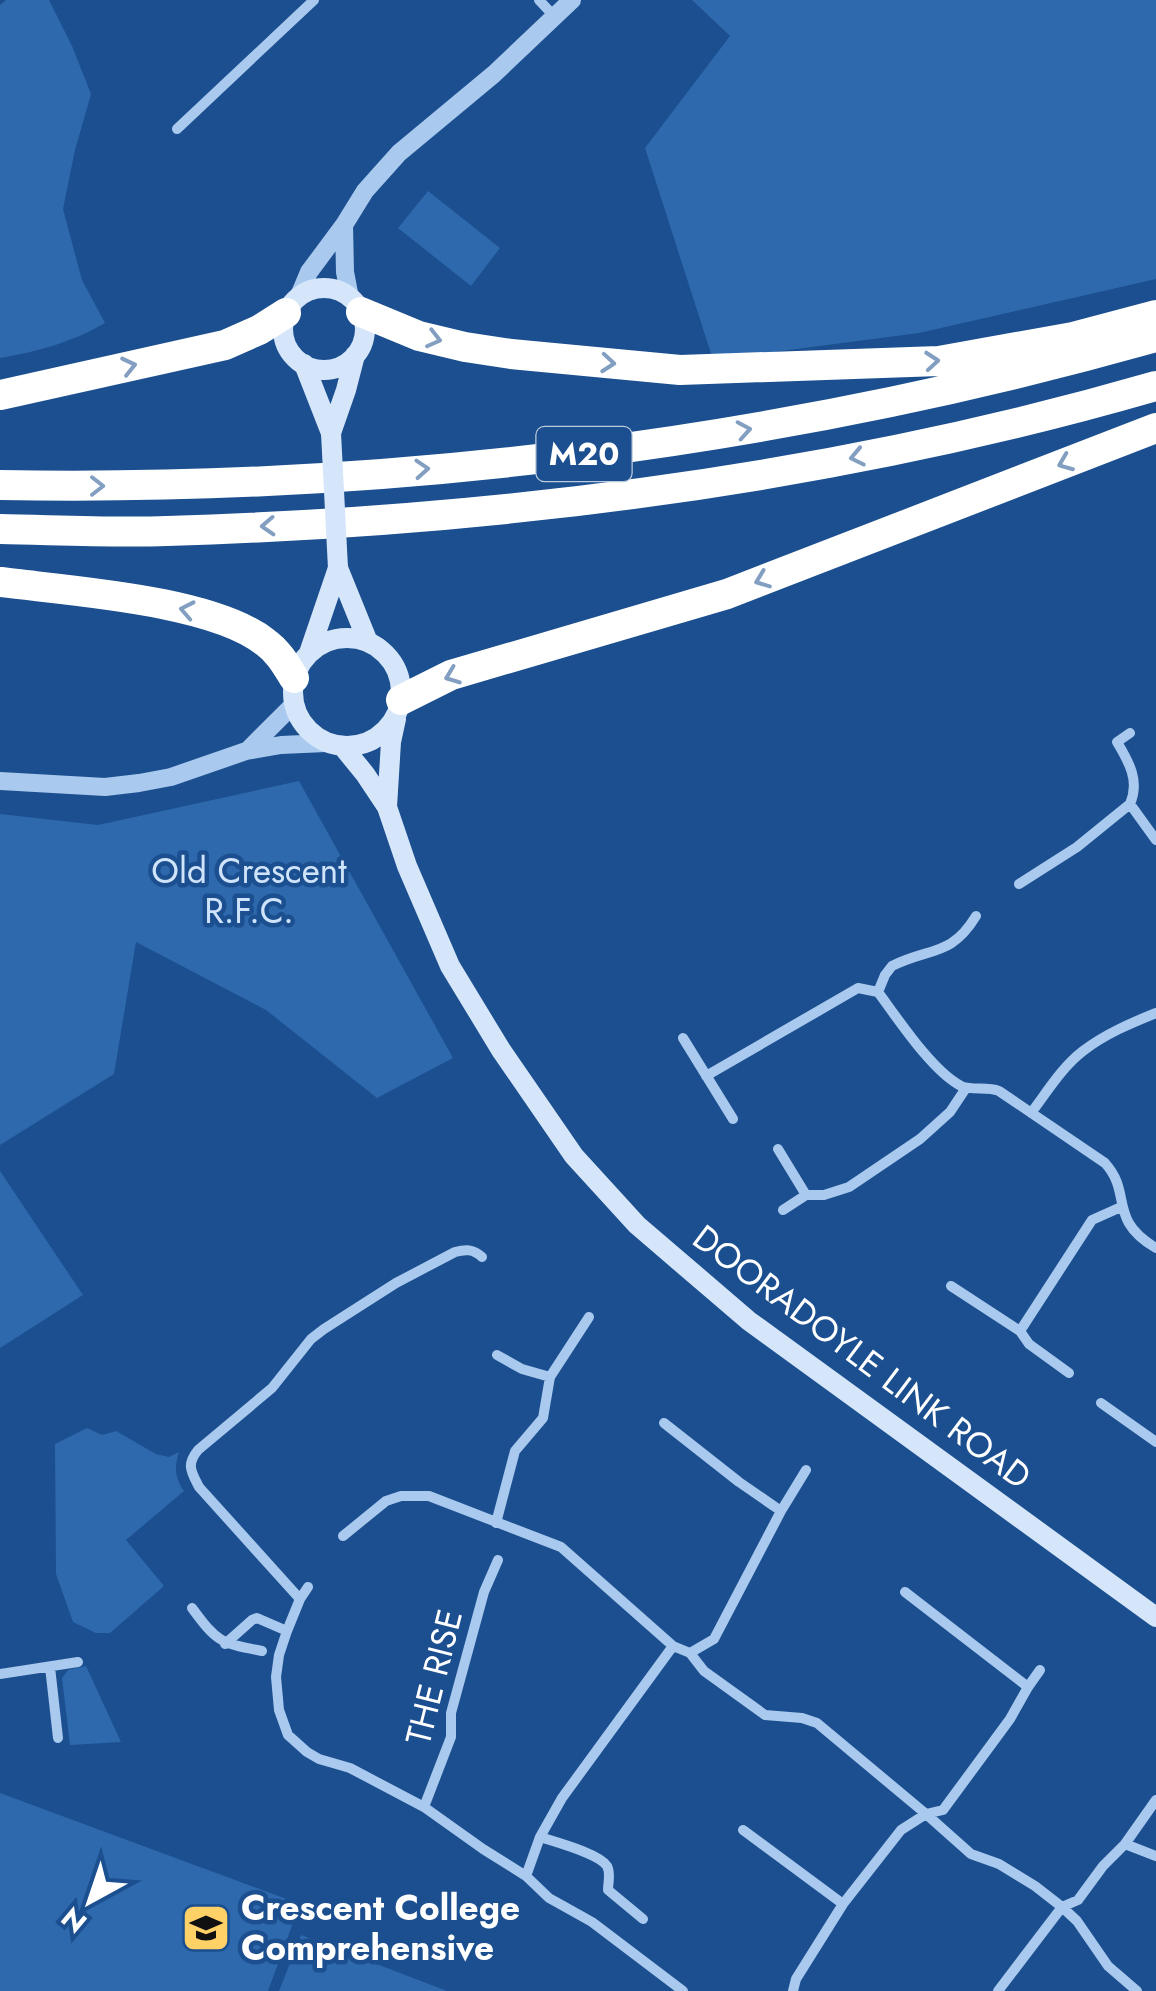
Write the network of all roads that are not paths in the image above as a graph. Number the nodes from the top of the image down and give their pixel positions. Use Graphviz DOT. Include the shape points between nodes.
graph roads {
  1 [pos="314,0"];
  2 [pos="539,0"];
  3 [pos="572,0"];
  4 [pos="554,16"];
  5 [pos="177,128"];
  6 [pos="344,225"];
  7 [pos="292,304"];
  8 [pos="356,305"];
  9 [pos="1156,315"];
  10 [pos="1156,337"];
  11 [pos="354,356"];
  12 [pos="304,364"];
  13 [pos="1156,386"];
  14 [pos="0,395"];
  15 [pos="1156,428"];
  16 [pos="330,433"];
  17 [pos="0,485"];
  18 [pos="0,529"];
  19 [pos="338,568"];
  20 [pos="0,582"];
  21 [pos="368,642"];
  22 [pos="299,679"];
  23 [pos="399,708"];
  24 [pos="1130,733"];
  25 [pos="334,745"];
  26 [pos="246,751"];
  27 [pos="0,782"];
  28 [pos="1130,804"];
  29 [pos="386,806"];
  30 [pos="1156,840"];
  31 [pos="1020,884"];
  32 [pos="976,916"];
  33 [pos="878,992"];
  34 [pos="1156,1014"];
  35 [pos="683,1038"];
  36 [pos="706,1076"];
  37 [pos="966,1088"];
  38 [pos="1031,1113"];
  39 [pos="732,1119"];
  40 [pos="778,1148"];
  41 [pos="806,1195"];
  42 [pos="1121,1207"];
  43 [pos="783,1210"];
  44 [pos="1156,1248"];
  45 [pos="482,1257"];
  46 [pos="951,1286"];
  47 [pos="589,1317"];
  48 [pos="1020,1331"];
  49 [pos="498,1355"];
  50 [pos="1068,1372"];
  51 [pos="550,1377"];
  52 [pos="1101,1403"];
  53 [pos="664,1423"];
  54 [pos="1155,1438"];
  55 [pos="806,1470"];
  56 [pos="781,1511"];
  57 [pos="496,1523"];
  58 [pos="343,1536"];
  59 [pos="498,1560"];
  60 [pos="308,1586"];
  61 [pos="905,1592"];
  62 [pos="300,1599"];
  63 [pos="192,1608"];
  64 [pos="1156,1618"];
  65 [pos="287,1631"];
  66 [pos="225,1644"];
  67 [pos="672,1646"];
  68 [pos="262,1652"];
  69 [pos="690,1653"];
  70 [pos="78,1662"];
  71 [pos="50,1667"];
  72 [pos="1040,1670"];
  73 [pos="0,1674"];
  74 [pos="1028,1687"];
  75 [pos="58,1738"];
  76 [pos="1156,1800"];
  77 [pos="424,1806"];
  78 [pos="926,1814"];
  79 [pos="743,1830"];
  80 [pos="540,1837"];
  81 [pos="1126,1844"];
  82 [pos="1156,1856"];
  83 [pos="526,1876"];
  84 [pos="843,1904"];
  85 [pos="1062,1907"];
  86 [pos="643,1918"];
  87 [pos="683,1991"];
  88 [pos="793,1991"];
  89 [pos="998,1991"];
  90 [pos="1137,1991"];
  1 -- 5 [label="street"];
  2 -- 4 [label="street"];
  3 -- 4 [label="street"];
  4 -- 6 [label="street" via="399,153"];
  6 -- 7 [label="street"];
  6 -- 8 [label="street" via="345,272"];
  7 -- 8 [label="main road" via="325,288"];
  7 -- 12 [label="main road" via="284,336"];
  14 -- 7 [label="highway, one-way" via="225,345"];
  8 -- 9 [label="highway, one-way" via="419,336 464,347 680,370 939,361"];
  8 -- 11 [label="main road" via="364,334"];
  17 -- 10 [label="highway, M20, one-way" via="204,484 593,453 966,387"];
  11 -- 12 [label="main road" via="331,369"];
  11 -- 16 [label="main road"];
  12 -- 16 [label="main road"];
  13 -- 18 [label="highway, M20, one-way" via="829,463 611,498 295,525"];
  15 -- 23 [label="highway, one-way" via="726,594 451,674"];
  16 -- 19 [label="main road, bridge"];
  19 -- 21 [label="main road"];
  19 -- 22 [label="main road"];
  22 -- 20 [label="highway, one-way" via="266,642 212,615"];
  21 -- 22 [label="main road" via="322,644"];
  21 -- 23 [label="main road" via="394,665"];
  22 -- 25 [label="main road" via="300,720"];
  22 -- 26 [label="street"];
  23 -- 25 [label="main road" via="374,740"];
  23 -- 29 [label="main road, DOORADOYLE LINK ROAD"];
  24 -- 28 [label="street" via="1117,742 1133,773"];
  25 -- 26 [label="street"];
  25 -- 29 [label="main road, DOORADOYLE LINK ROAD"];
  26 -- 27 [label="street" via="139,783"];
  28 -- 30 [label="street"];
  28 -- 31 [label="street"];
  29 -- 64 [label="main road, DOORADOYLE LINK ROAD" via="450,966 574,1156 637,1225 748,1321"];
  32 -- 33 [label="street" via="956,942 892,966"];
  33 -- 36 [label="street" via="858,988"];
  33 -- 37 [label="street" via="930,1059"];
  34 -- 38 [label="street" via="1083,1051"];
  35 -- 36 [label="street"];
  36 -- 39 [label="street"];
  37 -- 38 [label="street" via="991,1088"];
  37 -- 41 [label="street" via="920,1139 849,1186"];
  38 -- 42 [label="street" via="1105,1164"];
  40 -- 41 [label="street"];
  41 -- 43 [label="street"];
  42 -- 44 [label="street" via="1127,1223"];
  42 -- 48 [label="street" via="1092,1220"];
  45 -- 62 [label="street" via="455,1252 324,1328 272,1388 191,1459 199,1487"];
  46 -- 48 [label="street"];
  47 -- 51 [label="street"];
  48 -- 50 [label="street"];
  49 -- 51 [label="street"];
  51 -- 57 [label="street" via="542,1418 515,1452"];
  52 -- 54 [label="street"];
  53 -- 56 [label="street"];
  55 -- 56 [label="street"];
  56 -- 69 [label="street" via="714,1639"];
  57 -- 58 [label="street" via="430,1496 401,1496 386,1500"];
  57 -- 67 [label="street" via="561,1547"];
  59 -- 77 [label="street, THE RISE" via="451,1713 451,1737"];
  60 -- 62 [label="street"];
  61 -- 74 [label="street"];
  62 -- 65 [label="street"];
  63 -- 66 [label="street"];
  65 -- 66 [label="street" via="257,1618"];
  65 -- 77 [label="street" via="276,1677 288,1735 306,1752"];
  66 -- 68 [label="street"];
  67 -- 69 [label="street"];
  67 -- 80 [label="street"];
  69 -- 78 [label="street" via="704,1671 766,1714 817,1723"];
  70 -- 71 [label="street"];
  71 -- 73 [label="street"];
  71 -- 75 [label="street"];
  72 -- 74 [label="street"];
  74 -- 78 [label="street" via="943,1810"];
  76 -- 81 [label="street"];
  77 -- 83 [label="street"];
  78 -- 84 [label="street" via="901,1830"];
  78 -- 85 [label="street" via="971,1854 1000,1864"];
  79 -- 84 [label="street"];
  80 -- 83 [label="street"];
  80 -- 86 [label="street" via="597,1857 607,1866 608,1890"];
  81 -- 82 [label="street"];
  81 -- 85 [label="street" via="1078,1900"];
  83 -- 87 [label="street"];
  84 -- 88 [label="street"];
  85 -- 89 [label="street"];
  85 -- 90 [label="street"];
}
